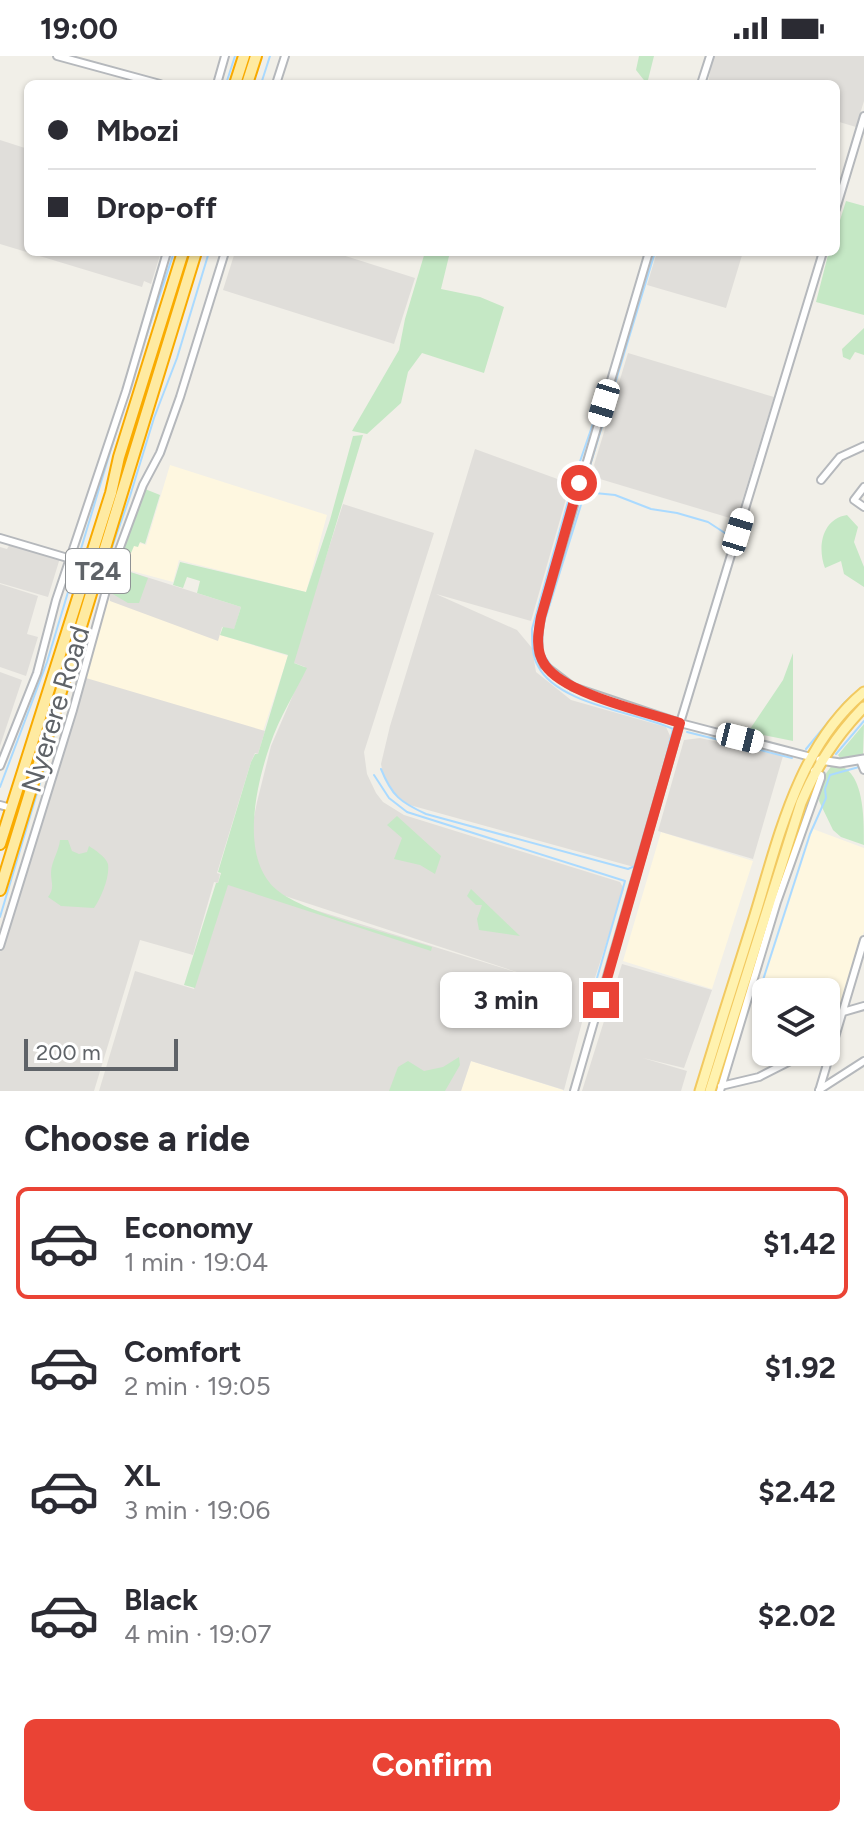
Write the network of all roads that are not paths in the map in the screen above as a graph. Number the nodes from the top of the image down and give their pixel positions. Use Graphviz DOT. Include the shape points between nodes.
graph roads {
  1 [pos="57,56"];
  2 [pos="225,56"];
  3 [pos="244,56"];
  4 [pos="256,56"];
  5 [pos="285,56"];
  6 [pos="710,56"];
  7 [pos="145,80"];
  8 [pos="218,80"];
  9 [pos="236,80"];
  10 [pos="248,80"];
  11 [pos="277,80"];
  12 [pos="702,80"];
  13 [pos="864,116"];
  14 [pos="840,196"];
  15 [pos="166,256"];
  16 [pos="182,256"];
  17 [pos="195,256"];
  18 [pos="224,256"];
  19 [pos="648,256"];
  20 [pos="822,256"];
  21 [pos="864,446"];
  22 [pos="821,480"];
  23 [pos="864,487"];
  24 [pos="864,507"];
  25 [pos="0,538"];
  26 [pos="71,559"];
  27 [pos="864,692"];
  28 [pos="864,707"];
  29 [pos="680,723"];
  30 [pos="816,759"];
  31 [pos="862,759"];
  32 [pos="0,766"];
  33 [pos="864,770"];
  34 [pos="814,771"];
  35 [pos="0,805"];
  36 [pos="11,808"];
  37 [pos="0,844"];
  38 [pos="0,890"];
  39 [pos="864,940"];
  40 [pos="0,946"];
  41 [pos="861,957"];
  42 [pos="864,1006"];
  43 [pos="843,1012"];
  44 [pos="840,1019"];
  45 [pos="864,1061"];
  46 [pos="781,1066"];
  47 [pos="825,1066"];
  48 [pos="721,1089"];
  49 [pos="819,1090"];
  50 [pos="574,1091"];
  51 [pos="700,1091"];
  52 [pos="710,1091"];
  1 -- 7 [label="street"];
  2 -- 8 [label="street"];
  3 -- 9 [label="highway"];
  4 -- 10 [label="highway"];
  5 -- 11 [label="street"];
  6 -- 12 [label="street"];
  13 -- 14 [label="street"];
  15 -- 26 [label="street"];
  16 -- 36 [label="highway, Nyerere Road / T24"];
  17 -- 38 [label="highway, Nyerere Road / T24"];
  18 -- 40 [label="street" via="180,397 112,569"];
  19 -- 29 [label="street" via="541,617 539,653 544,665 573,687"];
  20 -- 29 [label="street"];
  21 -- 22 [label="street" via="840,457"];
  23 -- 24 [label="street" via="854,500"];
  25 -- 26 [label="street"];
  26 -- 32 [label="street" via="37,673"];
  27 -- 30 [label="main road" via="839,716"];
  28 -- 30 [label="main road"];
  29 -- 30 [label="street"];
  29 -- 50 [label="street"];
  30 -- 31 [label="street"];
  30 -- 34 [label="main road"];
  30 -- 51 [label="main road" via="781,831"];
  31 -- 33 [label="street"];
  34 -- 48 [label="street" via="821,778"];
  34 -- 52 [label="main road"];
  35 -- 36 [label="street"];
  36 -- 37 [label="highway, Nyerere Road / T24"];
  39 -- 41 [label="street"];
  41 -- 43 [label="street"];
  42 -- 43 [label="street"];
  43 -- 44 [label="street"];
  45 -- 49 [label="street"];
  46 -- 48 [label="street"];
  47 -- 49 [label="street"];
}
